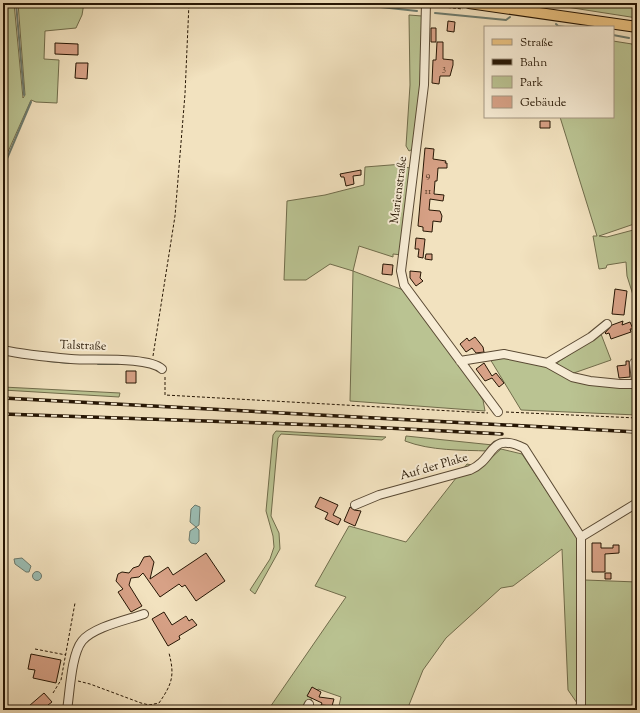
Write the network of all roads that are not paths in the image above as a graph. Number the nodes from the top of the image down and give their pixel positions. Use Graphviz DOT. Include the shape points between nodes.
graph roads {
  1 [pos="426,3"];
  2 [pos="469,3"];
  3 [pos="637,27"];
  4 [pos="607,324"];
  5 [pos="3,350"];
  6 [pos="460,361"];
  7 [pos="546,363"];
  8 [pos="634,363"];
  9 [pos="162,369"];
  10 [pos="637,386"];
  11 [pos="498,412"];
  12 [pos="637,503"];
  13 [pos="355,505"];
  14 [pos="581,537"];
  15 [pos="144,614"];
  16 [pos="67,710"];
  17 [pos="579,710"];
  1 -- 6 [label="street, Marienstraße" via="424,85 401,271 404,285"];
  2 -- 3 [label="main road"];
  4 -- 7 [label="street" via="591,337"];
  5 -- 9 [label="street, Talstraße" via="72,359 152,363"];
  6 -- 7 [label="street" via="504,354"];
  6 -- 11 [label="street, Marienstraße"];
  7 -- 10 [label="street" via="572,377"];
  8 -- 10 [label="street"];
  12 -- 14 [label="street"];
  13 -- 14 [label="street, Auf der Plake" via="379,494 480,466 498,444 511,442 524,448"];
  14 -- 17 [label="street"];
  15 -- 16 [label="street" via="106,626 82,641 76,654"];
}
